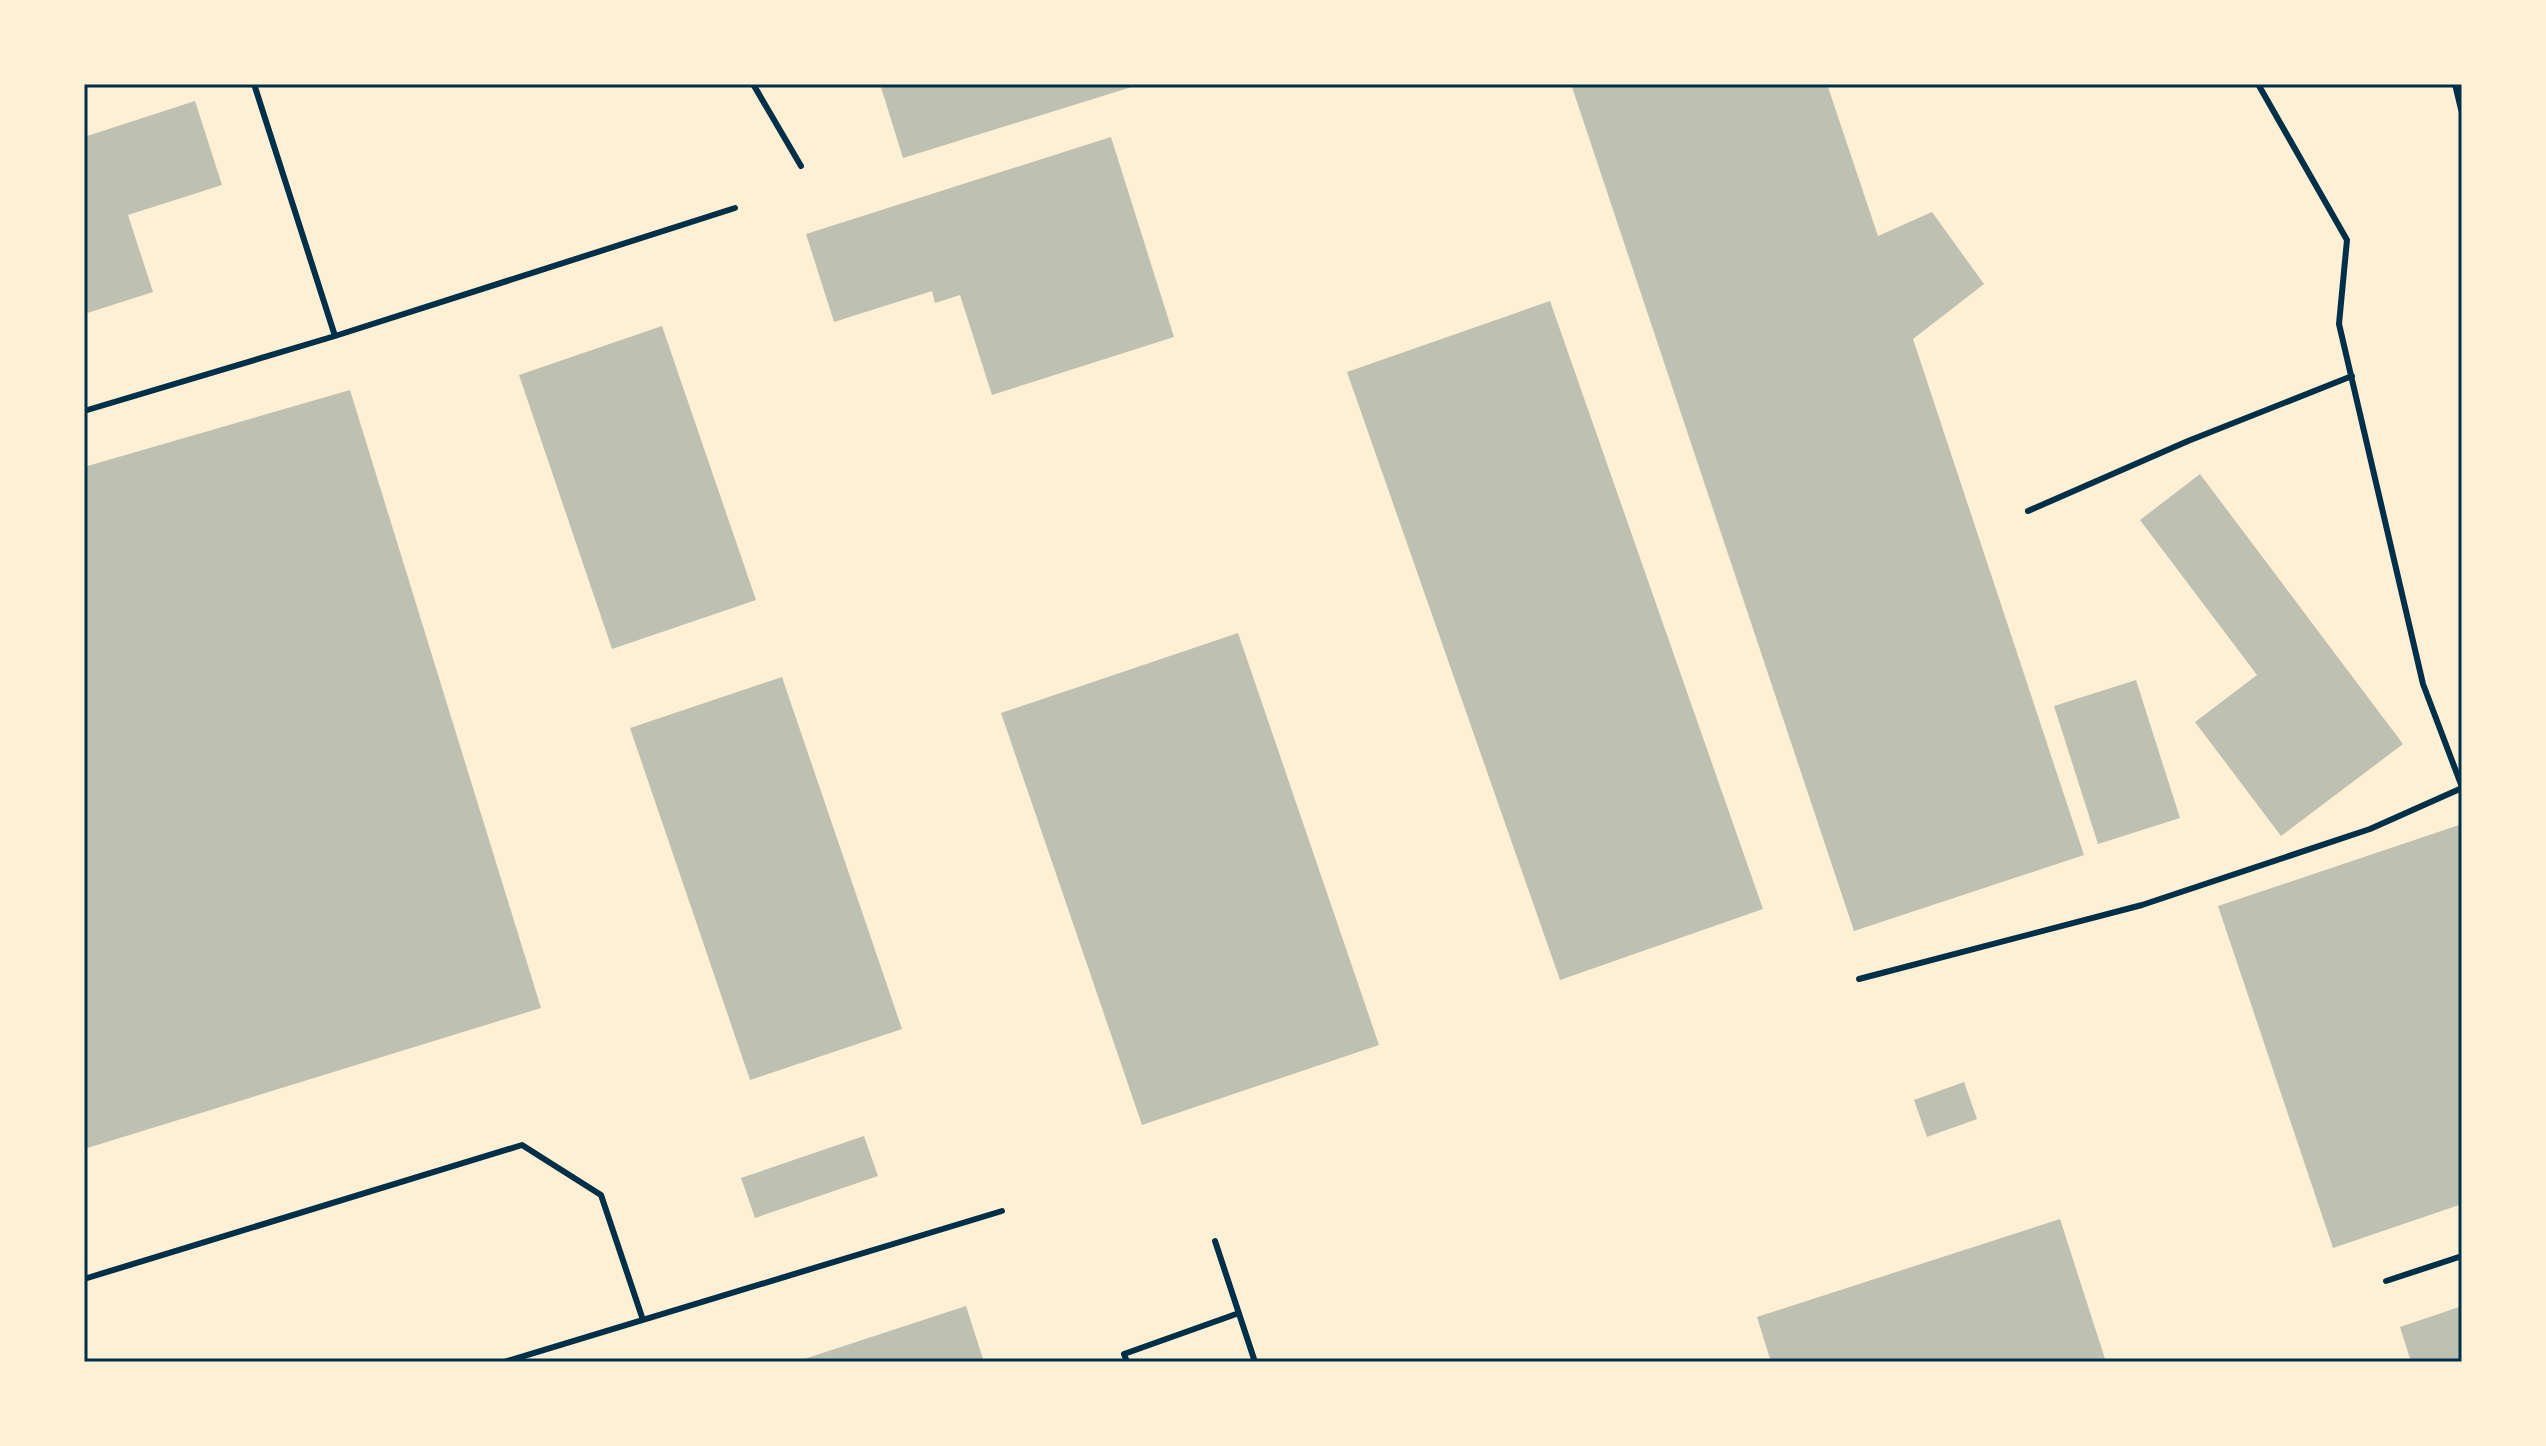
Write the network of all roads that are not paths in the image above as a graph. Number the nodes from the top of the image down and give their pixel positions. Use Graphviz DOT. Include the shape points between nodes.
graph roads {
  1 [pos="254,84"];
  2 [pos="753,84"];
  3 [pos="2258,84"];
  4 [pos="2456,84"];
  5 [pos="2462,109"];
  6 [pos="801,166"];
  7 [pos="735,208"];
  8 [pos="335,336"];
  9 [pos="2352,376"];
  10 [pos="84,411"];
  11 [pos="2028,511"];
  12 [pos="2462,787"];
  13 [pos="1859,979"];
  14 [pos="1002,1211"];
  15 [pos="1215,1241"];
  16 [pos="2462,1256"];
  17 [pos="84,1279"];
  18 [pos="2386,1281"];
  19 [pos="1239,1313"];
  20 [pos="643,1320"];
  21 [pos="504,1362"];
  22 [pos="1127,1362"];
  23 [pos="1255,1362"];
  1 -- 8 [label="lane"];
  2 -- 6 [label="lane"];
  3 -- 9 [label="lane" via="2347,240 2339,324"];
  4 -- 5 [label="street"];
  7 -- 8 [label="lane"];
  8 -- 10 [label="lane"];
  9 -- 11 [label="lane"];
  9 -- 12 [label="lane" via="2423,684"];
  12 -- 13 [label="lane" via="2370,829 2142,905"];
  14 -- 20 [label="lane"];
  15 -- 19 [label="lane"];
  16 -- 18 [label="lane"];
  17 -- 20 [label="lane" via="522,1145 601,1195"];
  19 -- 22 [label="lane" via="1124,1354"];
  19 -- 23 [label="lane"];
  20 -- 21 [label="lane"];
}
